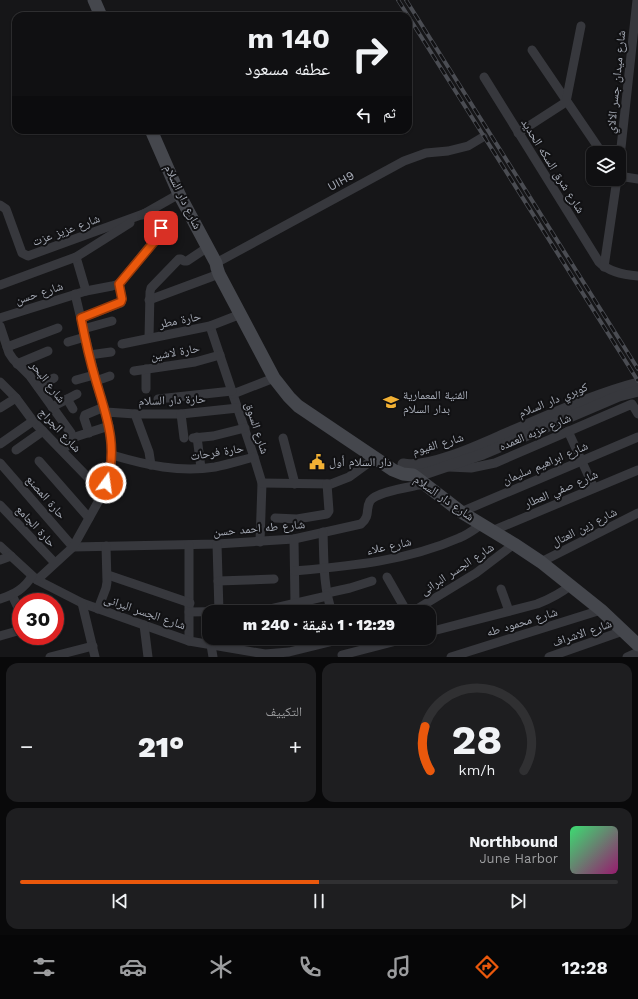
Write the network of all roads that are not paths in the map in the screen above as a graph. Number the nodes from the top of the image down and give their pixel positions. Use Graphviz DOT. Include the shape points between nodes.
graph roads {
  1 [pos="94,0"];
  2 [pos="637,3"];
  3 [pos="99,12"];
  4 [pos="581,26"];
  5 [pos="532,50"];
  6 [pos="484,77"];
  7 [pos="566,102"];
  8 [pos="518,133"];
  9 [pos="153,134"];
  10 [pos="483,137"];
  11 [pos="597,146"];
  12 [pos="621,146"];
  13 [pos="626,177"];
  14 [pos="638,179"];
  15 [pos="616,186"];
  16 [pos="179,194"];
  17 [pos="0,205"];
  18 [pos="146,213"];
  19 [pos="208,246"];
  20 [pos="76,257"];
  21 [pos="604,267"];
  22 [pos="218,268"];
  23 [pos="638,276"];
  24 [pos="119,284"];
  25 [pos="0,285"];
  26 [pos="86,291"];
  27 [pos="75,294"];
  28 [pos="149,300"];
  29 [pos="240,314"];
  30 [pos="0,318"];
  31 [pos="81,318"];
  32 [pos="112,321"];
  33 [pos="0,326"];
  34 [pos="210,326"];
  35 [pos="58,328"];
  36 [pos="84,333"];
  37 [pos="149,338"];
  38 [pos="68,342"];
  39 [pos="122,344"];
  40 [pos="7,347"];
  41 [pos="48,351"];
  42 [pos="111,352"];
  43 [pos="89,355"];
  44 [pos="220,355"];
  45 [pos="17,364"];
  46 [pos="146,369"];
  47 [pos="134,371"];
  48 [pos="110,376"];
  49 [pos="54,378"];
  50 [pos="95,378"];
  51 [pos="274,378"];
  52 [pos="76,380"];
  53 [pos="0,382"];
  54 [pos="638,383"];
  55 [pos="38,387"];
  56 [pos="146,389"];
  57 [pos="638,391"];
  58 [pos="233,392"];
  59 [pos="77,394"];
  60 [pos="16,398"];
  61 [pos="67,399"];
  62 [pos="158,399"];
  63 [pos="52,407"];
  64 [pos="0,408"];
  65 [pos="238,408"];
  66 [pos="73,409"];
  67 [pos="105,410"];
  68 [pos="136,414"];
  69 [pos="181,414"];
  70 [pos="638,414"];
  71 [pos="33,421"];
  72 [pos="109,426"];
  73 [pos="244,428"];
  74 [pos="43,431"];
  75 [pos="568,431"];
  76 [pos="89,432"];
  77 [pos="638,437"];
  78 [pos="72,438"];
  79 [pos="191,438"];
  80 [pos="283,438"];
  81 [pos="0,444"];
  82 [pos="482,449"];
  83 [pos="16,450"];
  84 [pos="62,450"];
  85 [pos="112,455"];
  86 [pos="254,457"];
  87 [pos="375,458"];
  88 [pos="39,461"];
  89 [pos="582,461"];
  90 [pos="0,463"];
  91 [pos="403,464"];
  92 [pos="150,465"];
  93 [pos="445,466"];
  94 [pos="201,468"];
  95 [pos="638,470"];
  96 [pos="413,475"];
  97 [pos="262,483"];
  98 [pos="295,484"];
  99 [pos="327,484"];
  100 [pos="424,484"];
  101 [pos="594,488"];
  102 [pos="103,493"];
  103 [pos="0,505"];
  104 [pos="461,512"];
  105 [pos="638,513"];
  106 [pos="89,518"];
  107 [pos="275,518"];
  108 [pos="487,528"];
  109 [pos="323,532"];
  110 [pos="294,539"];
  111 [pos="260,542"];
  112 [pos="217,544"];
  113 [pos="514,544"];
  114 [pos="189,545"];
  115 [pos="0,546"];
  116 [pos="106,546"];
  117 [pos="74,547"];
  118 [pos="11,556"];
  119 [pos="0,560"];
  120 [pos="541,562"];
  121 [pos="55,563"];
  122 [pos="324,568"];
  123 [pos="295,571"];
  124 [pos="108,575"];
  125 [pos="387,577"];
  126 [pos="34,578"];
  127 [pos="274,579"];
  128 [pos="218,581"];
  129 [pos="372,581"];
  130 [pos="571,585"];
  131 [pos="501,589"];
  132 [pos="15,593"];
  133 [pos="12,595"];
  134 [pos="327,595"];
  135 [pos="0,598"];
  136 [pos="82,603"];
  137 [pos="295,604"];
  138 [pos="219,605"];
  139 [pos="290,605"];
  140 [pos="330,605"];
  141 [pos="403,605"];
  142 [pos="423,605"];
  143 [pos="189,607"];
  144 [pos="98,609"];
  145 [pos="202,609"];
  146 [pos="601,610"];
  147 [pos="509,611"];
  148 [pos="144,625"];
  149 [pos="436,630"];
  150 [pos="623,631"];
  151 [pos="12,633"];
  152 [pos="0,636"];
  153 [pos="189,641"];
  154 [pos="202,643"];
  155 [pos="211,645"];
  156 [pos="318,645"];
  157 [pos="338,645"];
  158 [pos="382,645"];
  159 [pos="638,645"];
  160 [pos="92,646"];
  161 [pos="638,652"];
  162 [pos="253,655"];
  163 [pos="342,656"];
  164 [pos="50,657"];
  165 [pos="95,657"];
  166 [pos="148,657"];
  167 [pos="213,657"];
  168 [pos="451,657"];
  169 [pos="549,657"];
  170 [pos="627,657"];
  1 -- 3 [label="main road"];
  2 -- 12 [label="street, شارع ميدان جسر الالاي"];
  4 -- 7 [label="street"];
  5 -- 7 [label="street"];
  6 -- 8 [label="street, شارع شرق السكه الحديد"];
  7 -- 8 [label="street"];
  7 -- 11 [label="street"];
  8 -- 21 [label="street, شارع شرق السكه الحديد"];
  9 -- 16 [label="main road, شارع دار السلام"];
  10 -- 22 [label="street, UIH9" via="468,146 426,153 404,161"];
  13 -- 14 [label="street"];
  15 -- 21 [label="street"];
  16 -- 18 [label="street"];
  16 -- 19 [label="main road, شارع دار السلام"];
  17 -- 18 [label="street, شارع عزيز عزت" via="6,209 22,253 28,256"];
  18 -- 20 [label="street"];
  18 -- 24 [label="street" via="161,228 161,232"];
  19 -- 22 [label="main road, شارع دار السلام"];
  19 -- 28 [label="street" via="186,262 179,259 151,288"];
  20 -- 25 [label="street"];
  20 -- 26 [label="street"];
  21 -- 23 [label="street"];
  22 -- 28 [label="street, UIH9"];
  22 -- 29 [label="main road, شارع دار السلام"];
  22 -- 91 [label="main road, شارع دار السلام" via="225,268 277,369 291,388 308,404 390,460"];
  24 -- 26 [label="street, شارع حسن"];
  24 -- 31 [label="street" via="121,302"];
  26 -- 27 [label="street, شارع حسن"];
  27 -- 30 [label="street, شارع حسن"];
  27 -- 31 [label="street"];
  28 -- 37 [label="street"];
  29 -- 34 [label="street, حارة مطر"];
  29 -- 51 [label="main road, شارع دار السلام"];
  31 -- 36 [label="street"];
  32 -- 36 [label="street"];
  33 -- 40 [label="street, شارع البحر"];
  34 -- 37 [label="street, حارة مطر"];
  34 -- 44 [label="street, شارع السوق"];
  35 -- 40 [label="street"];
  36 -- 38 [label="street"];
  36 -- 43 [label="street"];
  37 -- 39 [label="street, حارة مطر"];
  40 -- 45 [label="street, شارع البحر"];
  41 -- 45 [label="street"];
  42 -- 43 [label="street"];
  43 -- 50 [label="street"];
  44 -- 46 [label="street, حارة لاشين" via="195,362"];
  44 -- 58 [label="street, شارع السوق"];
  45 -- 55 [label="street, شارع البحر"];
  46 -- 47 [label="street, حارة لاشين"];
  46 -- 56 [label="street"];
  48 -- 50 [label="street"];
  49 -- 55 [label="street"];
  50 -- 52 [label="street"];
  50 -- 67 [label="street"];
  51 -- 58 [label="street"];
  51 -- 87 [label="main road, شارع دار السلام" via="298,406"];
  53 -- 60 [label="street, شارع الجراج"];
  54 -- 82 [label="street, كوبري دار السلام" via="592,398"];
  55 -- 63 [label="street, شارع البحر"];
  57 -- 82 [label="street, كوبري دار السلام"];
  58 -- 62 [label="street"];
  58 -- 65 [label="street, شارع السوق"];
  59 -- 61 [label="street"];
  60 -- 64 [label="street"];
  60 -- 71 [label="street, شارع الجراج"];
  61 -- 63 [label="street"];
  61 -- 66 [label="street"];
  63 -- 78 [label="street, شارع البحر"];
  65 -- 69 [label="street, حارة دار السلام"];
  65 -- 73 [label="street, شارع السوق"];
  67 -- 68 [label="street, حارة دار السلام"];
  67 -- 72 [label="street"];
  67 -- 76 [label="street" via="84,415"];
  68 -- 69 [label="street, حارة دار السلام"];
  68 -- 92 [label="street" via="149,452"];
  69 -- 79 [label="street"];
  70 -- 75 [label="street, شارع عزبه العمده" via="632,404"];
  71 -- 74 [label="street, شارع الجراج"];
  71 -- 81 [label="street"];
  72 -- 76 [label="street"];
  72 -- 85 [label="street"];
  73 -- 79 [label="street" via="213,436"];
  73 -- 86 [label="street, شارع السوق"];
  74 -- 83 [label="street"];
  74 -- 84 [label="street, شارع الجراج"];
  75 -- 89 [label="street"];
  75 -- 93 [label="street, شارع عزبه العمده" via="490,464 471,468"];
  76 -- 78 [label="street"];
  77 -- 89 [label="street, شارع ابراهيم سليمان"];
  78 -- 84 [label="street"];
  79 -- 94 [label="street"];
  80 -- 98 [label="street"];
  82 -- 91 [label="street, شارع الفيوم" via="425,463"];
  82 -- 93 [label="street, شارع الفيوم"];
  84 -- 102 [label="street, شارع الجراج"];
  85 -- 92 [label="street, حارة فرحات"];
  85 -- 102 [label="street" via="110,474"];
  86 -- 94 [label="street, حارة فرحات"];
  86 -- 97 [label="street, شارع السوق"];
  87 -- 96 [label="main road, شارع دار السلام" via="398,472"];
  87 -- 99 [label="street" via="340,482"];
  88 -- 106 [label="street"];
  89 -- 101 [label="street"];
  89 -- 104 [label="street, شارع ابراهيم سليمان"];
  90 -- 117 [label="street, حارة المصنع"];
  92 -- 94 [label="street, حارة فرحات" via="165,468"];
  93 -- 96 [label="street, شارع الفيوم" via="424,474"];
  95 -- 101 [label="street, شارع صفي العطار"];
  96 -- 100 [label="main road, شارع دار السلام"];
  97 -- 98 [label="street"];
  97 -- 111 [label="street, شارع السوق"];
  98 -- 99 [label="street"];
  99 -- 107 [label="street" via="327,514"];
  100 -- 104 [label="main road, شارع دار السلام"];
  100 -- 109 [label="street, شارع طه احمد حسن" via="380,494 368,505 366,519 361,524"];
  101 -- 108 [label="street, شارع صفي العطار"];
  102 -- 106 [label="street"];
  103 -- 121 [label="street, حارة الجامع"];
  104 -- 108 [label="main road, شارع دار السلام"];
  105 -- 120 [label="street, شارع زين العتال"];
  106 -- 117 [label="street"];
  108 -- 113 [label="main road, شارع دار السلام"];
  108 -- 122 [label="street, شارع علاء" via="400,557"];
  109 -- 110 [label="street, شارع طه احمد حسن"];
  109 -- 122 [label="street"];
  110 -- 111 [label="street, شارع طه احمد حسن"];
  110 -- 123 [label="street"];
  111 -- 112 [label="street, شارع طه احمد حسن"];
  112 -- 114 [label="street, شارع طه احمد حسن"];
  112 -- 128 [label="street"];
  113 -- 120 [label="main road, شارع دار السلام"];
  113 -- 142 [label="street, شارع الجسر البرانى" via="476,573"];
  114 -- 116 [label="street, شارع طه احمد حسن"];
  114 -- 143 [label="street"];
  115 -- 118 [label="street, شارع الجسر البرانى"];
  116 -- 117 [label="street, شارع طه احمد حسن"];
  116 -- 124 [label="street"];
  117 -- 121 [label="street"];
  118 -- 119 [label="street"];
  118 -- 126 [label="street, شارع الجسر البرانى"];
  120 -- 130 [label="main road, شارع دار السلام"];
  121 -- 126 [label="street"];
  122 -- 123 [label="street, شارع علاء"];
  122 -- 134 [label="street"];
  123 -- 137 [label="street"];
  124 -- 143 [label="street"];
  124 -- 144 [label="street"];
  125 -- 141 [label="street"];
  126 -- 132 [label="street"];
  126 -- 136 [label="street, شارع الجسر البرانى"];
  127 -- 128 [label="street"];
  128 -- 138 [label="street"];
  129 -- 134 [label="street"];
  130 -- 146 [label="main road, شارع دار السلام"];
  130 -- 147 [label="street" via="549,600"];
  131 -- 147 [label="street"];
  133 -- 135 [label="street"];
  134 -- 137 [label="street"];
  134 -- 140 [label="street"];
  136 -- 144 [label="street, شارع الجسر البرانى"];
  136 -- 160 [label="street"];
  137 -- 139 [label="street"];
  143 -- 145 [label="street"];
  143 -- 153 [label="street"];
  144 -- 148 [label="street, شارع الجسر البرانى"];
  146 -- 150 [label="main road, شارع دار السلام"];
  146 -- 168 [label="street, شارع محمود طه"];
  147 -- 149 [label="street"];
  148 -- 153 [label="street, شارع الجسر البرانى"];
  148 -- 166 [label="street"];
  150 -- 159 [label="main road, شارع دار السلام"];
  150 -- 169 [label="street, شارع الاشراف"];
  151 -- 152 [label="street"];
  153 -- 154 [label="street, شارع الجسر البرانى"];
  155 -- 162 [label="street, شارع الجسر البرانى"];
  155 -- 167 [label="street"];
  156 -- 162 [label="street, شارع الجسر البرانى" via="277,654"];
  157 -- 163 [label="street"];
  158 -- 163 [label="street"];
  160 -- 164 [label="street"];
  160 -- 165 [label="street"];
  161 -- 170 [label="street"];
}
